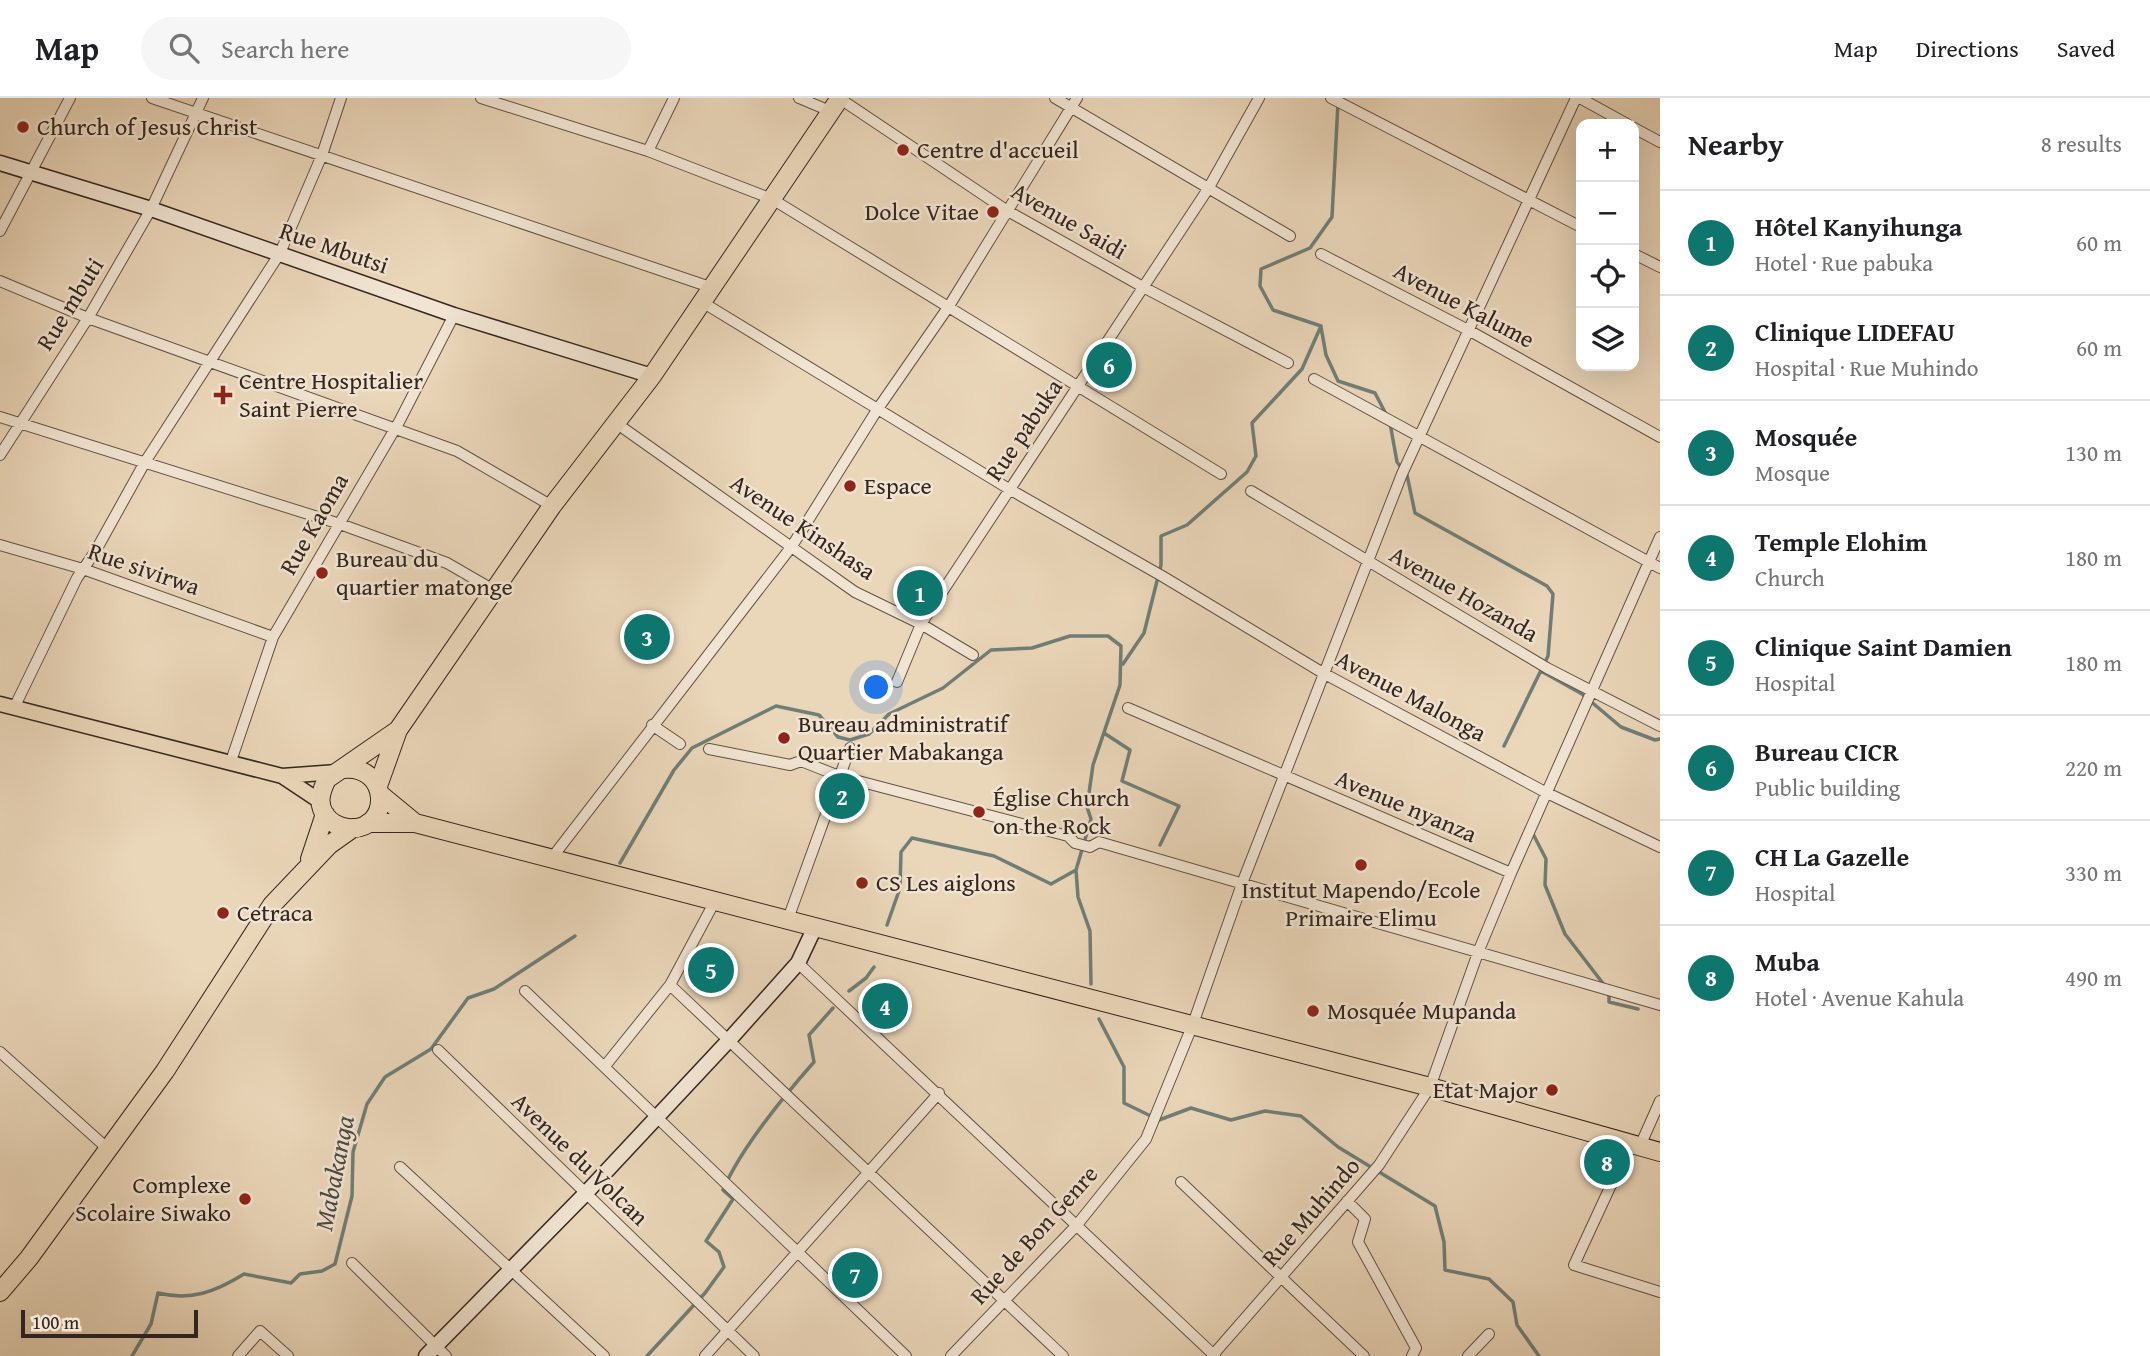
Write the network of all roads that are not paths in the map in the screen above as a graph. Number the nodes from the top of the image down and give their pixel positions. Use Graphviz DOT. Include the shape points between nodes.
graph roads {
  1 [pos="70,98"];
  2 [pos="152,98"];
  3 [pos="203,98"];
  4 [pos="341,98"];
  5 [pos="481,98"];
  6 [pos="674,98"];
  7 [pos="799,98"];
  8 [pos="1055,98"];
  9 [pos="1077,98"];
  10 [pos="1259,98"];
  11 [pos="1578,98"];
  12 [pos="1332,99"];
  13 [pos="837,102"];
  14 [pos="1072,109"];
  15 [pos="196,113"];
  16 [pos="1618,119"];
  17 [pos="1639,131"];
  18 [pos="1660,142"];
  19 [pos="648,151"];
  20 [pos="322,155"];
  21 [pos="0,163"];
  22 [pos="32,174"];
  23 [pos="1208,189"];
  24 [pos="772,199"];
  25 [pos="1530,201"];
  26 [pos="151,209"];
  27 [pos="1006,210"];
  28 [pos="1576,224"];
  29 [pos="0,231"];
  30 [pos="1290,236"];
  31 [pos="280,253"];
  32 [pos="1321,254"];
  33 [pos="1639,256"];
  34 [pos="1660,267"];
  35 [pos="0,281"];
  36 [pos="1143,287"];
  37 [pos="708,295"];
  38 [pos="949,306"];
  39 [pos="454,315"];
  40 [pos="88,318"];
  41 [pos="1470,331"];
  42 [pos="208,361"];
  43 [pos="1288,363"];
  44 [pos="652,376"];
  45 [pos="1314,379"];
  46 [pos="1080,386"];
  47 [pos="877,410"];
  48 [pos="0,416"];
  49 [pos="19,423"];
  50 [pos="616,423"];
  51 [pos="394,427"];
  52 [pos="1419,436"];
  53 [pos="1660,437"];
  54 [pos="0,455"];
  55 [pos="145,462"];
  56 [pos="1221,474"];
  57 [pos="1009,489"];
  58 [pos="1251,491"];
  59 [pos="552,506"];
  60 [pos="340,524"];
  61 [pos="1660,537"];
  62 [pos="0,545"];
  63 [pos="792,547"];
  64 [pos="1367,562"];
  65 [pos="1649,563"];
  66 [pos="1660,568"];
  67 [pos="83,569"];
  68 [pos="492,589"];
  69 [pos="921,624"];
  70 [pos="273,637"];
  71 [pos="973,655"];
  72 [pos="1323,673"];
  73 [pos="897,682"];
  74 [pos="1591,698"];
  75 [pos="7,706"];
  76 [pos="1128,708"];
  77 [pos="652,725"];
  78 [pos="1660,726"];
  79 [pos="398,730"];
  80 [pos="680,744"];
  81 [pos="850,748"];
  82 [pos="709,749"];
  83 [pos="230,764"];
  84 [pos="340,771"];
  85 [pos="282,776"];
  86 [pos="839,776"];
  87 [pos="1286,777"];
  88 [pos="379,790"];
  89 [pos="1545,792"];
  90 [pos="323,808"];
  91 [pos="415,823"];
  92 [pos="361,826"];
  93 [pos="1660,847"];
  94 [pos="551,859"];
  95 [pos="308,865"];
  96 [pos="1511,873"];
  97 [pos="1243,881"];
  98 [pos="715,901"];
  99 [pos="788,919"];
  100 [pos="815,928"];
  101 [pos="1479,950"];
  102 [pos="798,963"];
  103 [pos="670,985"];
  104 [pos="525,991"];
  105 [pos="1660,1005"];
  106 [pos="1193,1024"];
  107 [pos="730,1039"];
  108 [pos="438,1050"];
  109 [pos="0,1052"];
  110 [pos="605,1066"];
  111 [pos="1430,1087"];
  112 [pos="939,1093"];
  113 [pos="1660,1101"];
  114 [pos="655,1116"];
  115 [pos="1635,1145"];
  116 [pos="108,1149"];
  117 [pos="1660,1152"];
  118 [pos="400,1167"];
  119 [pos="870,1173"];
  120 [pos="1181,1182"];
  121 [pos="585,1194"];
  122 [pos="1347,1201"];
  123 [pos="1076,1226"];
  124 [pos="798,1251"];
  125 [pos="352,1262"];
  126 [pos="511,1269"];
  127 [pos="1283,1277"];
  128 [pos="0,1292"];
  129 [pos="1660,1292"];
  130 [pos="1004,1301"];
  131 [pos="727,1330"];
  132 [pos="1489,1334"];
  133 [pos="436,1353"];
  134 [pos="1213,1355"];
  135 [pos="238,1356"];
  136 [pos="288,1356"];
  137 [pos="604,1356"];
  138 [pos="705,1356"];
  139 [pos="754,1356"];
  140 [pos="906,1356"];
  141 [pos="951,1356"];
  142 [pos="1063,1356"];
  143 [pos="1364,1356"];
  144 [pos="1412,1356"];
  145 [pos="1468,1356"];
  1 -- 22 [label="street"];
  2 -- 15 [label="street, Avenue Malonga"];
  3 -- 15 [label="street, Rue mbuti"];
  4 -- 20 [label="street"];
  5 -- 19 [label="street"];
  6 -- 19 [label="street"];
  7 -- 13 [label="street, Avenue Saidi"];
  8 -- 14 [label="street"];
  9 -- 14 [label="street"];
  10 -- 23 [label="street, Rue pabuka"];
  11 -- 16 [label="street"];
  11 -- 25 [label="street, Rue de Bon Genre"];
  12 -- 25 [label="street"];
  13 -- 24 [label="highway"];
  13 -- 27 [label="street, Avenue Saidi"];
  14 -- 23 [label="street"];
  14 -- 27 [label="street"];
  15 -- 20 [label="street, Avenue Malonga"];
  15 -- 26 [label="street, Rue mbuti"];
  17 -- 18 [label="street"];
  19 -- 24 [label="street"];
  20 -- 31 [label="street"];
  20 -- 37 [label="street, Avenue Malonga"];
  21 -- 22 [label="street, Rue Mbutsi"];
  22 -- 26 [label="street, Rue Mbutsi"];
  22 -- 29 [label="street"];
  23 -- 30 [label="street"];
  23 -- 36 [label="street, Rue pabuka"];
  24 -- 37 [label="highway"];
  24 -- 38 [label="street"];
  25 -- 28 [label="street"];
  25 -- 41 [label="street, Rue de Bon Genre"];
  26 -- 31 [label="street, Rue Mbutsi"];
  26 -- 40 [label="street, Rue mbuti"];
  27 -- 36 [label="street, Avenue Saidi"];
  27 -- 38 [label="street"];
  31 -- 39 [label="street, Rue Mbutsi"];
  31 -- 42 [label="street"];
  32 -- 41 [label="street, Avenue Kalume"];
  33 -- 34 [label="street"];
  35 -- 40 [label="street"];
  36 -- 43 [label="street, Avenue Saidi"];
  36 -- 46 [label="street, Rue pabuka"];
  37 -- 44 [label="highway"];
  37 -- 47 [label="street, Avenue Malonga"];
  38 -- 46 [label="street"];
  38 -- 47 [label="street"];
  39 -- 44 [label="street, Rue Mbutsi"];
  39 -- 51 [label="street, Rue Kaoma"];
  40 -- 42 [label="street"];
  40 -- 49 [label="street, Rue mbuti"];
  41 -- 52 [label="street, Rue de Bon Genre"];
  41 -- 53 [label="street, Avenue Kalume"];
  42 -- 51 [label="street"];
  42 -- 55 [label="street"];
  44 -- 50 [label="highway"];
  45 -- 52 [label="street"];
  46 -- 56 [label="street"];
  46 -- 57 [label="street, Rue pabuka"];
  47 -- 57 [label="street, Avenue Malonga"];
  47 -- 63 [label="street"];
  48 -- 49 [label="street"];
  49 -- 54 [label="street, Rue mbuti"];
  49 -- 55 [label="street"];
  50 -- 59 [label="highway"];
  50 -- 63 [label="street, Avenue Kinshasa"];
  51 -- 59 [label="street" via="457,451"];
  51 -- 60 [label="street, Rue Kaoma"];
  52 -- 64 [label="street, Rue de Bon Genre"];
  52 -- 65 [label="street"];
  55 -- 60 [label="street"];
  55 -- 67 [label="street"];
  57 -- 69 [label="street, Rue pabuka"];
  57 -- 72 [label="street, Avenue Malonga"];
  58 -- 64 [label="street, Avenue Hozanda"];
  59 -- 68 [label="highway"];
  60 -- 68 [label="street" via="447,563"];
  60 -- 70 [label="street, Rue Kaoma"];
  61 -- 65 [label="street, Rue Muhindo"];
  62 -- 67 [label="street, Rue sivirwa"];
  63 -- 69 [label="street, Avenue Kinshasa" via="855,592"];
  63 -- 77 [label="street"];
  64 -- 72 [label="street, Rue de Bon Genre"];
  64 -- 74 [label="street, Avenue Hozanda"];
  65 -- 66 [label="street"];
  65 -- 74 [label="street, Rue Muhindo"];
  67 -- 70 [label="street, Rue sivirwa"];
  67 -- 75 [label="street"];
  68 -- 79 [label="highway"];
  69 -- 71 [label="street, Avenue Kinshasa"];
  69 -- 73 [label="street, Rue pabuka"];
  70 -- 83 [label="street, Rue Kaoma"];
  72 -- 87 [label="street, Rue de Bon Genre"];
  72 -- 89 [label="street, Avenue Malonga"];
  74 -- 78 [label="street, Avenue Hozanda"];
  74 -- 89 [label="street, Rue Muhindo"];
  75 -- 83 [label="main road"];
  76 -- 87 [label="street, Avenue nyanza"];
  77 -- 80 [label="street"];
  77 -- 94 [label="street"];
  79 -- 84 [label="highway"];
  79 -- 88 [label="highway"];
  81 -- 86 [label="street"];
  82 -- 86 [label="street" via="790,765 802,761"];
  83 -- 85 [label="main road"];
  84 -- 85 [label="main road"];
  84 -- 88 [label="highway" via="362,771"];
  84 -- 90 [label="highway" via="321,790"];
  85 -- 90 [label="main road"];
  86 -- 97 [label="street" via="1068,836 1090,847 1099,842"];
  86 -- 99 [label="street"];
  87 -- 96 [label="street, Avenue nyanza"];
  87 -- 97 [label="street, Rue de Bon Genre"];
  88 -- 91 [label="highway"];
  88 -- 92 [label="highway" via="376,815"];
  89 -- 93 [label="street, Avenue Malonga"];
  89 -- 96 [label="street, Rue Muhindo"];
  90 -- 92 [label="highway" via="342,828"];
  90 -- 95 [label="highway"];
  91 -- 92 [label="highway"];
  91 -- 94 [label="highway"];
  92 -- 95 [label="highway" via="329,845"];
  94 -- 98 [label="highway"];
  95 -- 116 [label="highway" via="272,905 194,1029"];
  96 -- 101 [label="street, Rue Muhindo"];
  97 -- 101 [label="street"];
  97 -- 106 [label="street, Rue de Bon Genre"];
  98 -- 99 [label="highway"];
  98 -- 103 [label="street"];
  99 -- 100 [label="highway"];
  100 -- 102 [label="street"];
  100 -- 106 [label="highway"];
  101 -- 105 [label="street"];
  101 -- 111 [label="street, Rue Muhindo"];
  102 -- 107 [label="street"];
  102 -- 112 [label="street"];
  103 -- 107 [label="street"];
  103 -- 110 [label="street"];
  104 -- 110 [label="street"];
  106 -- 111 [label="highway"];
  106 -- 123 [label="street, Rue de Bon Genre" via="1146,1139"];
  107 -- 114 [label="street"];
  107 -- 119 [label="street"];
  108 -- 121 [label="street, Avenue du Volcan"];
  109 -- 116 [label="street"];
  110 -- 114 [label="street"];
  111 -- 115 [label="highway"];
  111 -- 122 [label="street, Rue Muhindo" via="1379,1165"];
  112 -- 119 [label="street"];
  112 -- 123 [label="street"];
  113 -- 115 [label="street"];
  114 -- 121 [label="street"];
  114 -- 124 [label="street"];
  115 -- 117 [label="highway"];
  115 -- 129 [label="street" via="1574,1265"];
  116 -- 128 [label="highway"];
  118 -- 126 [label="street"];
  119 -- 124 [label="street"];
  119 -- 130 [label="street"];
  120 -- 127 [label="street"];
  121 -- 126 [label="street"];
  121 -- 131 [label="street, Avenue du Volcan"];
  122 -- 127 [label="street, Rue Muhindo"];
  122 -- 144 [label="street" via="1365,1219 1358,1241 1416,1348"];
  123 -- 130 [label="street, Rue de Bon Genre"];
  123 -- 134 [label="street"];
  124 -- 131 [label="street"];
  124 -- 140 [label="street"];
  125 -- 133 [label="street"];
  126 -- 133 [label="street"];
  126 -- 137 [label="street"];
  127 -- 134 [label="street, Rue Muhindo"];
  127 -- 143 [label="street"];
  130 -- 141 [label="street, Rue de Bon Genre"];
  130 -- 142 [label="street"];
  131 -- 138 [label="street"];
  131 -- 139 [label="street"];
  132 -- 145 [label="street"];
  135 -- 136 [label="street" via="260,1331"];
}
